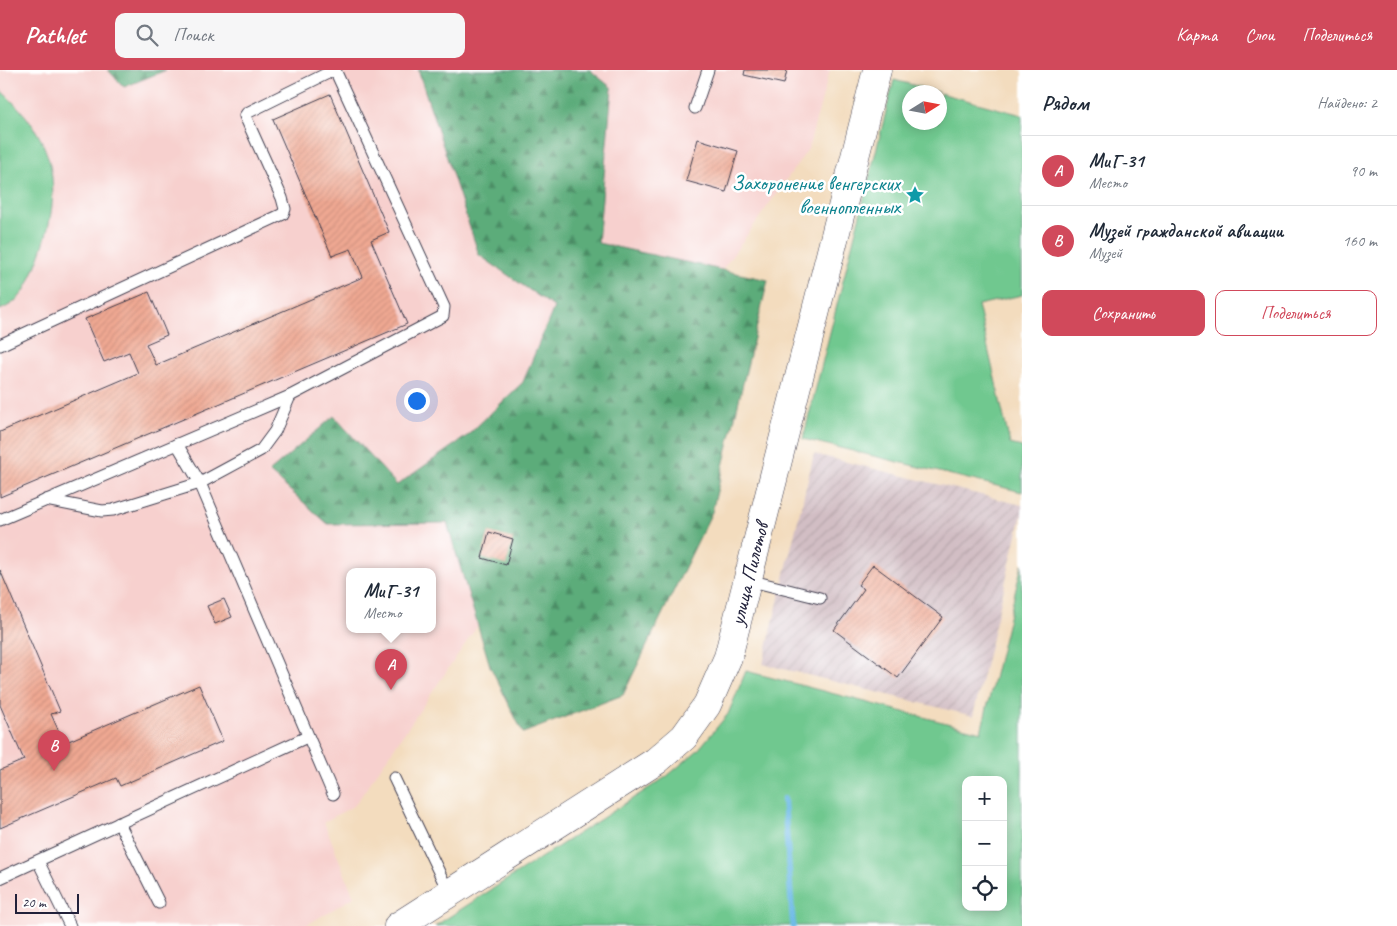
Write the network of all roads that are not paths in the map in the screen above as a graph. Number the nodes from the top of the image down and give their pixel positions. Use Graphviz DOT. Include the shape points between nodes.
graph roads {
  1 [pos="334,70"];
  2 [pos="708,70"];
  3 [pos="877,70"];
  4 [pos="695,108"];
  5 [pos="0,345"];
  6 [pos="290,396"];
  7 [pos="177,444"];
  8 [pos="200,483"];
  9 [pos="46,500"];
  10 [pos="0,520"];
  11 [pos="748,580"];
  12 [pos="820,598"];
  13 [pos="307,737"];
  14 [pos="394,778"];
  15 [pos="333,794"];
  16 [pos="119,823"];
  17 [pos="38,860"];
  18 [pos="0,878"];
  19 [pos="450,894"];
  20 [pos="159,902"];
  21 [pos="70,926"];
  22 [pos="398,926"];
  1 -- 5 [label="lane" via="246,114 245,120 282,198 283,214"];
  1 -- 6 [label="lane" via="445,310 440,319"];
  2 -- 4 [label="lane"];
  3 -- 11 [label="street, улица Пилотов"];
  6 -- 7 [label="lane"];
  6 -- 8 [label="lane" via="275,431 261,450"];
  7 -- 8 [label="lane"];
  7 -- 9 [label="lane"];
  8 -- 9 [label="lane" via="113,510 102,511"];
  8 -- 13 [label="lane"];
  9 -- 10 [label="lane"];
  11 -- 12 [label="lane"];
  11 -- 19 [label="street, улица Пилотов" via="728,657 707,705 684,738 656,761"];
  13 -- 15 [label="lane"];
  13 -- 16 [label="lane"];
  14 -- 19 [label="lane"];
  16 -- 17 [label="lane"];
  16 -- 20 [label="lane"];
  17 -- 18 [label="lane"];
  17 -- 21 [label="lane"];
  19 -- 22 [label="street, улица Пилотов"];
}
